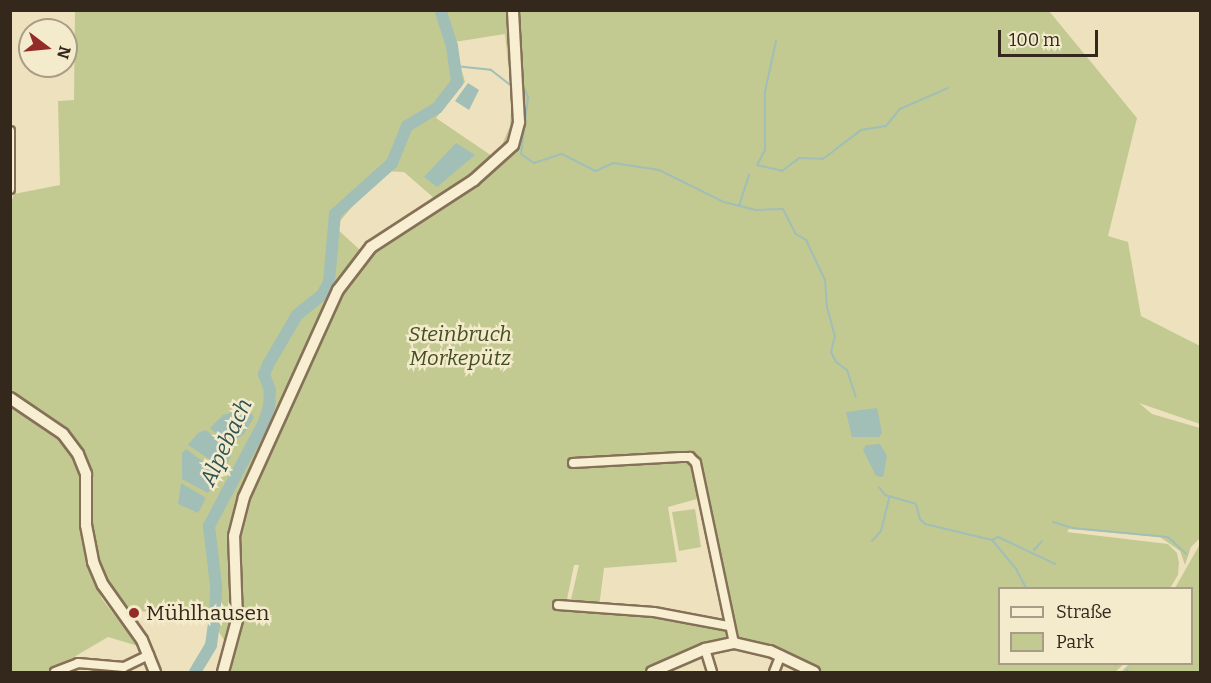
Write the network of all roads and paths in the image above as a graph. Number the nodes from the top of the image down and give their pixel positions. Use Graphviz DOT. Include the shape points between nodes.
graph roads {
  1 [pos="513,10"];
  2 [pos="10,131"];
  3 [pos="10,189"];
  4 [pos="10,398"];
  5 [pos="573,463"];
  6 [pos="558,605"];
  7 [pos="728,626"];
  8 [pos="734,643"];
  9 [pos="705,650"];
  10 [pos="149,655"];
  11 [pos="781,655"];
  12 [pos="55,672"];
  13 [pos="154,672"];
  14 [pos="223,672"];
  15 [pos="652,672"];
  16 [pos="712,672"];
  17 [pos="774,672"];
  18 [pos="814,672"];
  1 -- 14 [label="main road" via="519,122 513,145 495,164 371,247 353,266 327,312 244,497 234,537 237,620"];
  2 -- 3 [label="street"];
  4 -- 10 [label="main road" via="63,434 78,454 86,474 86,525 93,562 103,585 132,623"];
  5 -- 7 [label="street" via="690,457 696,463"];
  6 -- 7 [label="street" via="654,612"];
  7 -- 8 [label="street"];
  8 -- 9 [label="main road"];
  8 -- 11 [label="main road"];
  9 -- 15 [label="main road"];
  9 -- 16 [label="street"];
  10 -- 12 [label="street" via="124,668 78,663"];
  10 -- 13 [label="main road"];
  11 -- 17 [label="street"];
  11 -- 18 [label="main road"];
}
